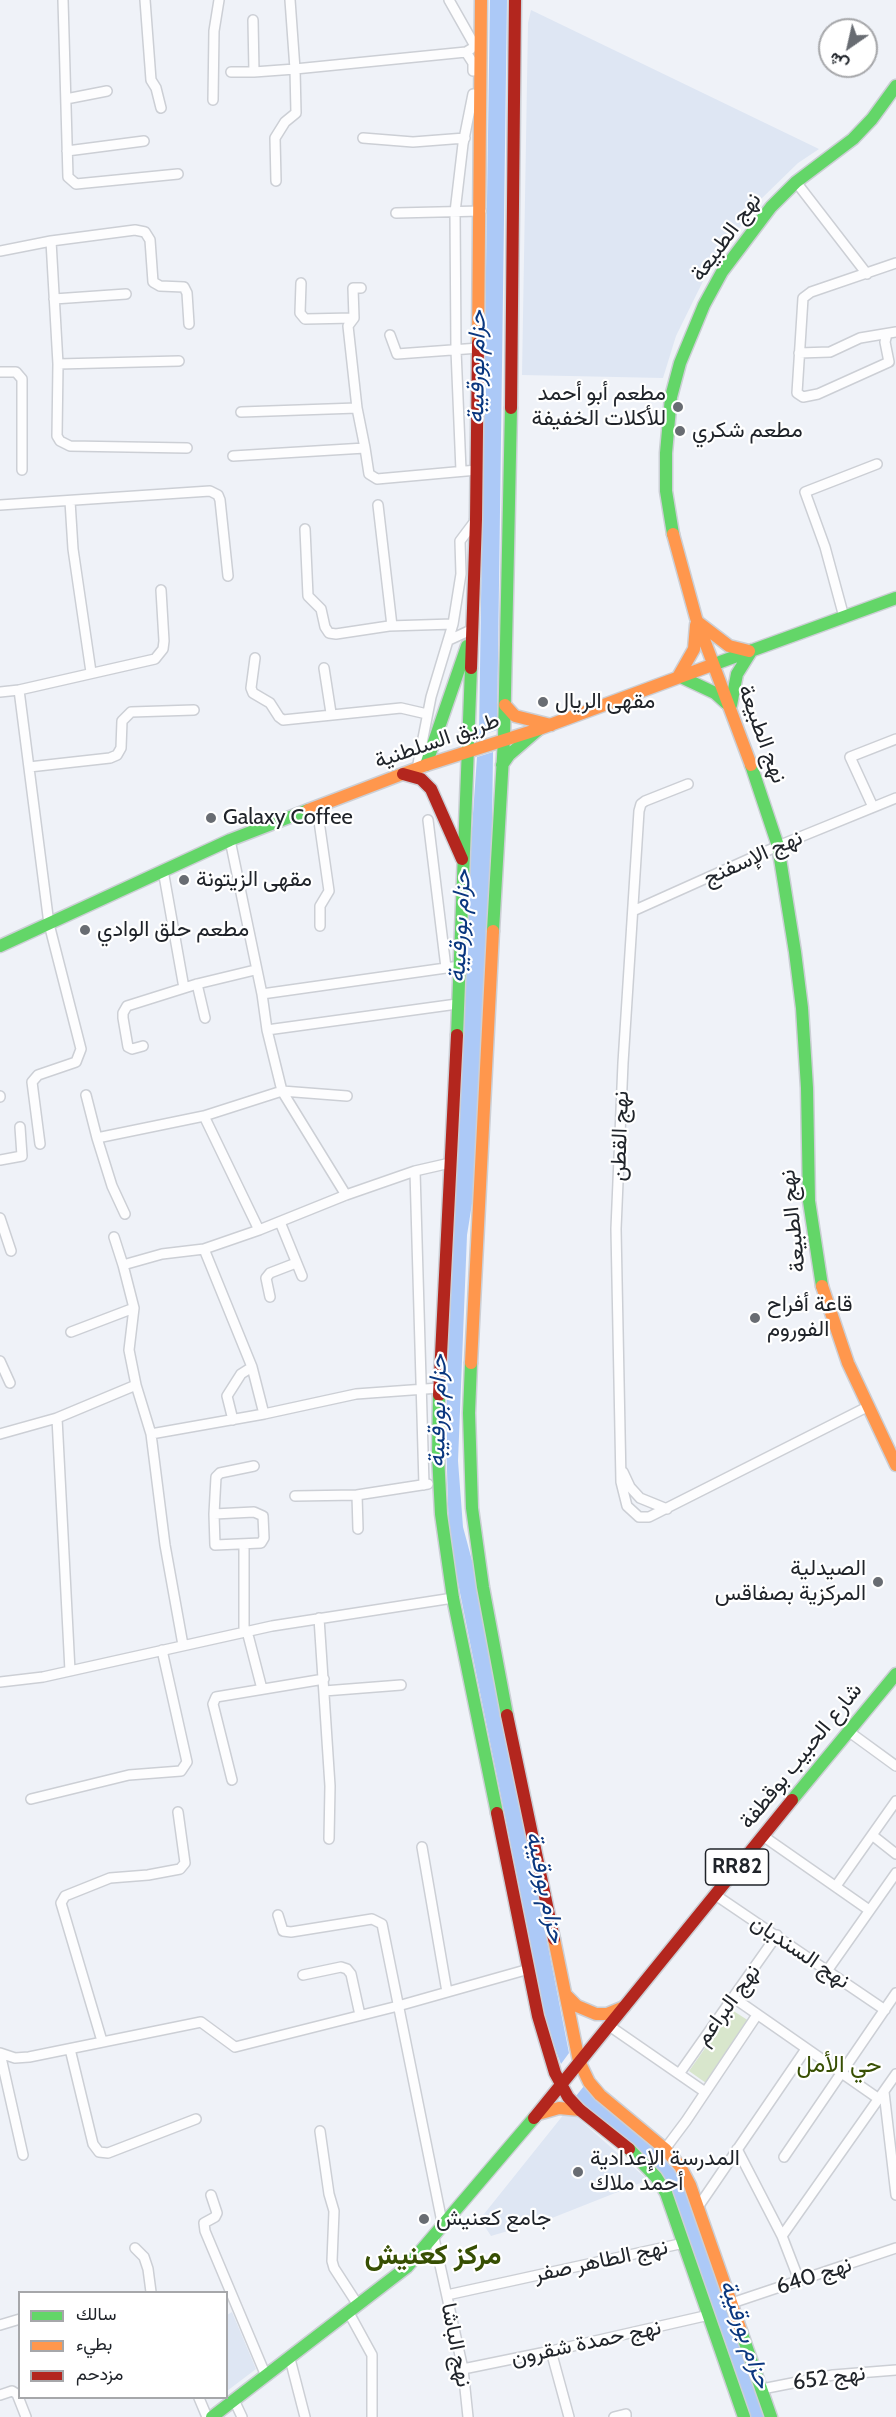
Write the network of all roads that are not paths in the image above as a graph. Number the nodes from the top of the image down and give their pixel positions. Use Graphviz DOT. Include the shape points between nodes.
graph roads {
  1 [pos="63,0"];
  2 [pos="145,0"];
  3 [pos="219,0"];
  4 [pos="290,0"];
  5 [pos="449,0"];
  6 [pos="482,0"];
  7 [pos="515,0"];
  8 [pos="253,20"];
  9 [pos="474,48"];
  10 [pos="296,69"];
  11 [pos="231,72"];
  12 [pos="254,72"];
  13 [pos="896,86"];
  14 [pos="107,92"];
  15 [pos="66,99"];
  16 [pos="213,100"];
  17 [pos="161,108"];
  18 [pos="363,138"];
  19 [pos="465,138"];
  20 [pos="144,141"];
  21 [pos="67,151"];
  22 [pos="178,174"];
  23 [pos="276,181"];
  24 [pos="796,182"];
  25 [pos="481,211"];
  26 [pos="455,212"];
  27 [pos="396,213"];
  28 [pos="51,241"];
  29 [pos="0,251"];
  30 [pos="895,267"];
  31 [pos="867,274"];
  32 [pos="301,283"];
  33 [pos="361,288"];
  34 [pos="126,294"];
  35 [pos="54,299"];
  36 [pos="354,318"];
  37 [pos="189,324"];
  38 [pos="892,333"];
  39 [pos="390,334"];
  40 [pos="479,348"];
  41 [pos="456,350"];
  42 [pos="800,353"];
  43 [pos="179,361"];
  44 [pos="58,364"];
  45 [pos="0,372"];
  46 [pos="357,408"];
  47 [pos="241,412"];
  48 [pos="187,448"];
  49 [pos="365,448"];
  50 [pos="233,456"];
  51 [pos="878,464"];
  52 [pos="22,470"];
  53 [pos="461,471"];
  54 [pos="477,471"];
  55 [pos="70,501"];
  56 [pos="0,505"];
  57 [pos="378,505"];
  58 [pos="476,519"];
  59 [pos="305,529"];
  60 [pos="228,576"];
  61 [pos="161,590"];
  62 [pos="896,598"];
  63 [pos="844,617"];
  64 [pos="697,620"];
  65 [pos="453,624"];
  66 [pos="392,626"];
  67 [pos="473,632"];
  68 [pos="449,640"];
  69 [pos="751,650"];
  70 [pos="255,658"];
  71 [pos="713,664"];
  72 [pos="324,668"];
  73 [pos="91,672"];
  74 [pos="679,677"];
  75 [pos="19,690"];
  76 [pos="0,693"];
  77 [pos="505,705"];
  78 [pos="730,707"];
  79 [pos="194,710"];
  80 [pos="331,713"];
  81 [pos="427,714"];
  82 [pos="545,727"];
  83 [pos="504,739"];
  84 [pos="896,739"];
  85 [pos="468,750"];
  86 [pos="502,765"];
  87 [pos="29,767"];
  88 [pos="422,767"];
  89 [pos="403,774"];
  90 [pos="688,784"];
  91 [pos="896,798"];
  92 [pos="317,807"];
  93 [pos="873,807"];
  94 [pos="428,820"];
  95 [pos="230,840"];
  96 [pos="778,846"];
  97 [pos="464,864"];
  98 [pos="163,870"];
  99 [pos="633,910"];
  100 [pos="50,924"];
  101 [pos="320,926"];
  102 [pos="0,946"];
  103 [pos="460,966"];
  104 [pos="446,968"];
  105 [pos="255,970"];
  106 [pos="196,984"];
  107 [pos="184,988"];
  108 [pos="261,994"];
  109 [pos="457,1004"];
  110 [pos="205,1018"];
  111 [pos="267,1030"];
  112 [pos="142,1046"];
  113 [pos="282,1091"];
  114 [pos="86,1095"];
  115 [pos="347,1096"];
  116 [pos="204,1116"];
  117 [pos="20,1127"];
  118 [pos="97,1138"];
  119 [pos="40,1144"];
  120 [pos="0,1160"];
  121 [pos="450,1162"];
  122 [pos="415,1171"];
  123 [pos="346,1195"];
  124 [pos="124,1214"];
  125 [pos="0,1218"];
  126 [pos="280,1222"];
  127 [pos="259,1230"];
  128 [pos="114,1237"];
  129 [pos="204,1249"];
  130 [pos="11,1251"];
  131 [pos="297,1263"];
  132 [pos="123,1265"];
  133 [pos="302,1276"];
  134 [pos="270,1297"];
  135 [pos="134,1308"];
  136 [pos="71,1332"];
  137 [pos="0,1361"];
  138 [pos="252,1367"];
  139 [pos="10,1383"];
  140 [pos="136,1385"];
  141 [pos="439,1388"];
  142 [pos="422,1389"];
  143 [pos="869,1406"];
  144 [pos="264,1414"];
  145 [pos="57,1418"];
  146 [pos="233,1420"];
  147 [pos="0,1434"];
  148 [pos="151,1434"];
  149 [pos="896,1465"];
  150 [pos="254,1466"];
  151 [pos="622,1469"];
  152 [pos="440,1483"];
  153 [pos="424,1485"];
  154 [pos="357,1495"];
  155 [pos="295,1496"];
  156 [pos="668,1509"];
  157 [pos="214,1514"];
  158 [pos="358,1529"];
  159 [pos="244,1545"];
  160 [pos="453,1598"];
  161 [pos="319,1618"];
  162 [pos="246,1632"];
  163 [pos="183,1645"];
  164 [pos="162,1650"];
  165 [pos="70,1671"];
  166 [pos="896,1674"];
  167 [pos="324,1679"];
  168 [pos="0,1682"];
  169 [pos="401,1685"];
  170 [pos="891,1688"];
  171 [pos="262,1689"];
  172 [pos="324,1691"];
  173 [pos="848,1731"];
  174 [pos="896,1766"];
  175 [pos="232,1780"];
  176 [pos="32,1799"];
  177 [pos="896,1801"];
  178 [pos="178,1812"];
  179 [pos="872,1835"];
  180 [pos="763,1836"];
  181 [pos="328,1839"];
  182 [pos="422,1847"];
  183 [pos="896,1854"];
  184 [pos="896,1873"];
  185 [pos="836,1886"];
  186 [pos="714,1894"];
  187 [pos="869,1910"];
  188 [pos="278,1915"];
  189 [pos="777,1935"];
  190 [pos="529,1969"];
  191 [pos="827,1971"];
  192 [pos="303,1975"];
  193 [pos="447,1992"];
  194 [pos="896,1993"];
  195 [pos="567,1996"];
  196 [pos="734,1998"];
  197 [pos="398,2006"];
  198 [pos="624,2007"];
  199 [pos="885,2010"];
  200 [pos="757,2014"];
  201 [pos="360,2015"];
  202 [pos="608,2025"];
  203 [pos="102,2041"];
  204 [pos="70,2049"];
  205 [pos="806,2049"];
  206 [pos="0,2053"];
  207 [pos="579,2061"];
  208 [pos="843,2073"];
  209 [pos="679,2074"];
  210 [pos="896,2074"];
  211 [pos="561,2085"];
  212 [pos="705,2092"];
  213 [pos="882,2095"];
  214 [pos="580,2110"];
  215 [pos="538,2114"];
  216 [pos="196,2118"];
  217 [pos="320,2131"];
  218 [pos="665,2149"];
  219 [pos="737,2149"];
  220 [pos="22,2155"];
  221 [pos="783,2157"];
  222 [pos="211,2195"];
  223 [pos="896,2195"];
  224 [pos="698,2207"];
  225 [pos="443,2227"];
  226 [pos="782,2236"];
  227 [pos="434,2238"];
  228 [pos="684,2243"];
  229 [pos="135,2248"];
  230 [pos="896,2248"];
  231 [pos="800,2280"];
  232 [pos="151,2291"];
  233 [pos="447,2295"];
  234 [pos="732,2303"];
  235 [pos="354,2309"];
  236 [pos="709,2315"];
  237 [pos="18,2320"];
  238 [pos="0,2325"];
  239 [pos="551,2351"];
  240 [pos="290,2359"];
  241 [pos="463,2369"];
  242 [pos="896,2370"];
  243 [pos="266,2376"];
  244 [pos="762,2389"];
  245 [pos="0,2395"];
  246 [pos="18,2397"];
  247 [pos="19,2399"];
  248 [pos="200,2399"];
  249 [pos="234,2400"];
  250 [pos="26,2417"];
  251 [pos="207,2417"];
  252 [pos="212,2417"];
  253 [pos="242,2417"];
  254 [pos="305,2417"];
  255 [pos="372,2417"];
  256 [pos="468,2417"];
  257 [pos="569,2417"];
  258 [pos="614,2417"];
  259 [pos="626,2417"];
  260 [pos="744,2417"];
  261 [pos="771,2417"];
  1 -- 15 [label="street"];
  2 -- 17 [label="street" via="151,80"];
  3 -- 16 [label="street" via="214,31"];
  4 -- 10 [label="street"];
  5 -- 9 [label="street"];
  6 -- 9 [label="main road"];
  7 -- 77 [label="main road"];
  8 -- 12 [label="street"];
  9 -- 10 [label="street"];
  9 -- 19 [label="street" via="473,96"];
  9 -- 25 [label="main road"];
  10 -- 12 [label="street"];
  10 -- 23 [label="street" via="296,113 275,138"];
  11 -- 12 [label="street"];
  13 -- 24 [label="main road, نهج الطبيعة" via="853,139"];
  14 -- 15 [label="street"];
  15 -- 21 [label="street"];
  18 -- 19 [label="street" via="412,142"];
  19 -- 26 [label="street"];
  20 -- 21 [label="street"];
  21 -- 22 [label="street" via="68,177 76,184"];
  24 -- 31 [label="street"];
  24 -- 64 [label="main road, نهج الطبيعة" via="771,207 722,272 697,321 675,380 666,453 666,491 678,556"];
  25 -- 26 [label="street"];
  25 -- 40 [label="main road"];
  26 -- 27 [label="street"];
  26 -- 41 [label="street"];
  28 -- 29 [label="street"];
  28 -- 35 [label="street"];
  28 -- 37 [label="street" via="145,232 150,240 153,282 184,287"];
  30 -- 31 [label="street"];
  31 -- 42 [label="street" via="803,298"];
  32 -- 36 [label="street" via="300,313 305,318"];
  33 -- 36 [label="street" via="353,288"];
  34 -- 35 [label="street"];
  35 -- 44 [label="street"];
  36 -- 46 [label="street" via="348,326"];
  38 -- 42 [label="street" via="860,338 830,352"];
  38 -- 42 [label="street" via="885,342 889,362 804,397 797,393"];
  39 -- 41 [label="street" via="397,354"];
  40 -- 41 [label="street"];
  40 -- 54 [label="main road"];
  41 -- 53 [label="street"];
  43 -- 44 [label="street"];
  44 -- 48 [label="street" via="57,436 64,444"];
  45 -- 52 [label="street" via="16,372 22,379"];
  46 -- 47 [label="street"];
  46 -- 49 [label="street"];
  49 -- 50 [label="street"];
  49 -- 53 [label="street" via="369,474 377,479"];
  51 -- 63 [label="street" via="805,492"];
  53 -- 54 [label="street"];
  54 -- 58 [label="main road"];
  55 -- 56 [label="street"];
  55 -- 60 [label="street" via="215,492 220,500"];
  55 -- 73 [label="street"];
  57 -- 66 [label="street"];
  58 -- 65 [label="street" via="460,541 461,574"];
  58 -- 67 [label="main road"];
  59 -- 66 [label="street" via="308,596 321,609 326,630 333,634"];
  61 -- 73 [label="street" via="164,641 160,654 148,662"];
  62 -- 63 [label="main road, طريق السلطنية"];
  63 -- 69 [label="main road, طريق السلطنية"];
  64 -- 69 [label="main road" via="729,646"];
  64 -- 71 [label="main road, نهج الطبيعة"];
  64 -- 74 [label="main road" via="694,649"];
  65 -- 66 [label="street"];
  65 -- 68 [label="street"];
  67 -- 68 [label="street"];
  67 -- 85 [label="main road"];
  67 -- 88 [label="main road"];
  68 -- 81 [label="street"];
  69 -- 71 [label="main road, طريق السلطنية"];
  69 -- 78 [label="main road" via="737,674"];
  70 -- 80 [label="street" via="253,693 270,703 283,720"];
  71 -- 74 [label="main road, طريق السلطنية"];
  71 -- 78 [label="main road, نهج الطبيعة"];
  72 -- 80 [label="street"];
  73 -- 75 [label="street"];
  74 -- 78 [label="main road" via="715,693"];
  74 -- 82 [label="main road, طريق السلطنية"];
  75 -- 76 [label="street"];
  75 -- 87 [label="street"];
  77 -- 82 [label="main road" via="521,719"];
  77 -- 83 [label="main road"];
  78 -- 96 [label="main road, نهج الطبيعة"];
  79 -- 87 [label="street" via="131,712 122,722 117,755"];
  80 -- 81 [label="street" via="401,708"];
  81 -- 88 [label="street"];
  82 -- 83 [label="main road, طريق السلطنية"];
  82 -- 86 [label="main road"];
  83 -- 85 [label="main road, طريق السلطنية"];
  83 -- 86 [label="main road"];
  84 -- 93 [label="street" via="850,757"];
  85 -- 88 [label="main road, طريق السلطنية"];
  85 -- 97 [label="main road"];
  86 -- 195 [label="main road" via="483,1105 470,1481 483,1587"];
  87 -- 100 [label="street"];
  88 -- 89 [label="main road, طريق السلطنية"];
  89 -- 92 [label="main road, طريق السلطنية"];
  89 -- 97 [label="main road" via="421,779 431,789"];
  90 -- 99 [label="street, نهج القطن" via="641,804"];
  91 -- 93 [label="street, نهج الإسفنج"];
  92 -- 95 [label="main road, طريق السلطنية"];
  92 -- 101 [label="street" via="328,891 320,906"];
  93 -- 96 [label="street, نهج الإسفنج"];
  94 -- 104 [label="street"];
  95 -- 98 [label="main road, طريق السلطنية"];
  95 -- 105 [label="street"];
  96 -- 99 [label="street, نهج الإسفنج"];
  96 -- 143 [label="main road, نهج الطبيعة" via="802,1008 809,1201 817,1264 837,1337"];
  97 -- 103 [label="main road"];
  98 -- 100 [label="main road, طريق السلطنية"];
  98 -- 107 [label="street"];
  99 -- 151 [label="street, نهج القطن" via="616,1229"];
  100 -- 102 [label="main road, طريق السلطنية"];
  100 -- 119 [label="street" via="81,1049 76,1062 38,1075 32,1082"];
  103 -- 104 [label="street"];
  103 -- 109 [label="main road"];
  104 -- 108 [label="street"];
  105 -- 106 [label="street"];
  105 -- 108 [label="street"];
  106 -- 107 [label="street"];
  106 -- 110 [label="street"];
  107 -- 112 [label="street" via="124,1010 128,1047"];
  108 -- 111 [label="street"];
  109 -- 111 [label="street"];
  109 -- 121 [label="main road"];
  111 -- 113 [label="street"];
  113 -- 115 [label="street"];
  113 -- 116 [label="street"];
  113 -- 123 [label="street"];
  114 -- 118 [label="street"];
  116 -- 118 [label="street"];
  116 -- 127 [label="street"];
  117 -- 120 [label="street" via="22,1156"];
  118 -- 124 [label="street"];
  121 -- 122 [label="street"];
  121 -- 141 [label="main road"];
  122 -- 123 [label="street"];
  122 -- 142 [label="street"];
  123 -- 126 [label="street"];
  125 -- 130 [label="street"];
  126 -- 127 [label="street"];
  126 -- 131 [label="street"];
  127 -- 129 [label="street"];
  128 -- 132 [label="street"];
  129 -- 132 [label="street" via="162,1254"];
  129 -- 138 [label="street"];
  131 -- 133 [label="street"];
  131 -- 134 [label="street" via="266,1278"];
  132 -- 135 [label="street"];
  135 -- 136 [label="street"];
  135 -- 140 [label="street" via="129,1350"];
  137 -- 139 [label="street"];
  138 -- 144 [label="street"];
  138 -- 146 [label="street" via="241,1374 227,1396"];
  140 -- 145 [label="street"];
  140 -- 148 [label="street"];
  141 -- 142 [label="street"];
  141 -- 152 [label="main road"];
  142 -- 144 [label="street" via="356,1394"];
  142 -- 153 [label="street"];
  143 -- 149 [label="main road, نهج الطبيعة"];
  143 -- 156 [label="street, نهج القطن"];
  144 -- 146 [label="street"];
  145 -- 147 [label="street"];
  145 -- 165 [label="street"];
  146 -- 148 [label="street"];
  148 -- 163 [label="street"];
  150 -- 157 [label="street" via="216,1477"];
  151 -- 156 [label="street, نهج القطن" via="640,1498"];
  151 -- 156 [label="street, نهج القطن" via="623,1494 632,1512 648,1517"];
  152 -- 153 [label="street"];
  152 -- 160 [label="main road"];
  153 -- 154 [label="street"];
  154 -- 155 [label="street"];
  154 -- 158 [label="street"];
  157 -- 159 [label="street" via="215,1545"];
  157 -- 159 [label="street" via="254,1512 263,1516 261,1543"];
  159 -- 162 [label="street"];
  160 -- 161 [label="street"];
  160 -- 190 [label="main road"];
  161 -- 162 [label="street"];
  161 -- 167 [label="street"];
  162 -- 163 [label="street"];
  162 -- 171 [label="street"];
  163 -- 164 [label="street"];
  164 -- 165 [label="street"];
  164 -- 176 [label="street" via="188,1762 181,1771 129,1775"];
  165 -- 168 [label="street"];
  166 -- 170 [label="main road, شارع الحبيب بوقطفة / RR82"];
  167 -- 171 [label="street"];
  167 -- 172 [label="street"];
  169 -- 172 [label="street"];
  170 -- 173 [label="main road, شارع الحبيب بوقطفة / RR82"];
  171 -- 175 [label="street" via="216,1697 213,1704"];
  172 -- 181 [label="street" via="330,1786"];
  173 -- 174 [label="street"];
  173 -- 180 [label="main road, شارع الحبيب بوقطفة / RR82"];
  177 -- 179 [label="street"];
  178 -- 203 [label="street" via="185,1863 180,1869 110,1878 65,1896 61,1903"];
  179 -- 183 [label="street"];
  179 -- 185 [label="street"];
  180 -- 185 [label="street"];
  180 -- 186 [label="main road, شارع الحبيب بوقطفة / RR82"];
  182 -- 193 [label="street"];
  184 -- 187 [label="street"];
  185 -- 187 [label="street"];
  186 -- 189 [label="street, نهج السنديان"];
  186 -- 198 [label="main road, شارع الحبيب بوقطفة / RR82"];
  187 -- 191 [label="street"];
  188 -- 197 [label="street" via="282,1931 291,1932 372,1919 382,1924"];
  189 -- 191 [label="street, نهج السنديان"];
  189 -- 196 [label="street, نهج البراعم"];
  190 -- 193 [label="street"];
  190 -- 211 [label="main road" via="541,2027"];
  191 -- 199 [label="street, نهج السنديان"];
  192 -- 201 [label="street" via="347,1969"];
  193 -- 197 [label="street"];
  194 -- 199 [label="street"];
  195 -- 198 [label="main road" via="578,2007 596,2014"];
  195 -- 207 [label="main road"];
  196 -- 200 [label="street"];
  196 -- 209 [label="street, نهج البراعم"];
  197 -- 201 [label="street"];
  197 -- 225 [label="street"];
  198 -- 202 [label="main road, شارع الحبيب بوقطفة / RR82"];
  199 -- 208 [label="street"];
  200 -- 205 [label="street"];
  200 -- 212 [label="street"];
  201 -- 203 [label="street" via="235,2047 201,2022"];
  202 -- 207 [label="main road, شارع الحبيب بوقطفة / RR82"];
  202 -- 209 [label="street"];
  203 -- 204 [label="street"];
  204 -- 206 [label="street" via="22,2058"];
  204 -- 216 [label="street" via="93,2144 99,2152 108,2153"];
  205 -- 208 [label="street"];
  205 -- 219 [label="street"];
  206 -- 220 [label="street"];
  207 -- 211 [label="main road, RR82"];
  207 -- 218 [label="main road" via="600,2095"];
  208 -- 213 [label="street"];
  208 -- 221 [label="street"];
  209 -- 212 [label="street"];
  210 -- 213 [label="street"];
  211 -- 214 [label="main road"];
  211 -- 215 [label="main road, RR82"];
  212 -- 218 [label="street"];
  213 -- 223 [label="street"];
  213 -- 226 [label="street"];
  214 -- 215 [label="main road" via="559,2108"];
  214 -- 228 [label="main road" via="656,2177"];
  215 -- 225 [label="main road, RR82"];
  217 -- 235 [label="street" via="334,2211 332,2261"];
  218 -- 224 [label="main road" via="680,2166"];
  219 -- 224 [label="street"];
  219 -- 226 [label="street"];
  222 -- 243 [label="street" via="217,2213 204,2223 205,2231"];
  224 -- 234 [label="main road"];
  225 -- 227 [label="main road, RR82"];
  226 -- 231 [label="street"];
  227 -- 233 [label="street, نهج الباشا"];
  227 -- 235 [label="main road, RR82" via="407,2266"];
  228 -- 233 [label="street, نهج الطاهر صفر"];
  228 -- 236 [label="main road"];
  229 -- 232 [label="street" via="144,2257"];
  230 -- 231 [label="street, نهج 640"];
  231 -- 234 [label="street, نهج 640"];
  233 -- 241 [label="street, نهج الباشا"];
  234 -- 244 [label="main road"];
  235 -- 240 [label="main road, RR82"];
  235 -- 255 [label="street" via="372,2355"];
  236 -- 239 [label="street, نهج حمدة شقرون"];
  236 -- 260 [label="main road"];
  237 -- 238 [label="street"];
  239 -- 241 [label="street, نهج حمدة شقرون"];
  239 -- 257 [label="street"];
  240 -- 243 [label="main road, RR82"];
  240 -- 254 [label="street"];
  241 -- 256 [label="street, نهج الباشا"];
  242 -- 244 [label="street, نهج 652" via="833,2375"];
  243 -- 249 [label="main road, RR82"];
  244 -- 261 [label="main road"];
  245 -- 246 [label="street" via="12,2391"];
  247 -- 250 [label="street"];
  248 -- 251 [label="street"];
  249 -- 252 [label="main road, RR82"];
  249 -- 253 [label="street"];
  258 -- 259 [label="street"];
}
